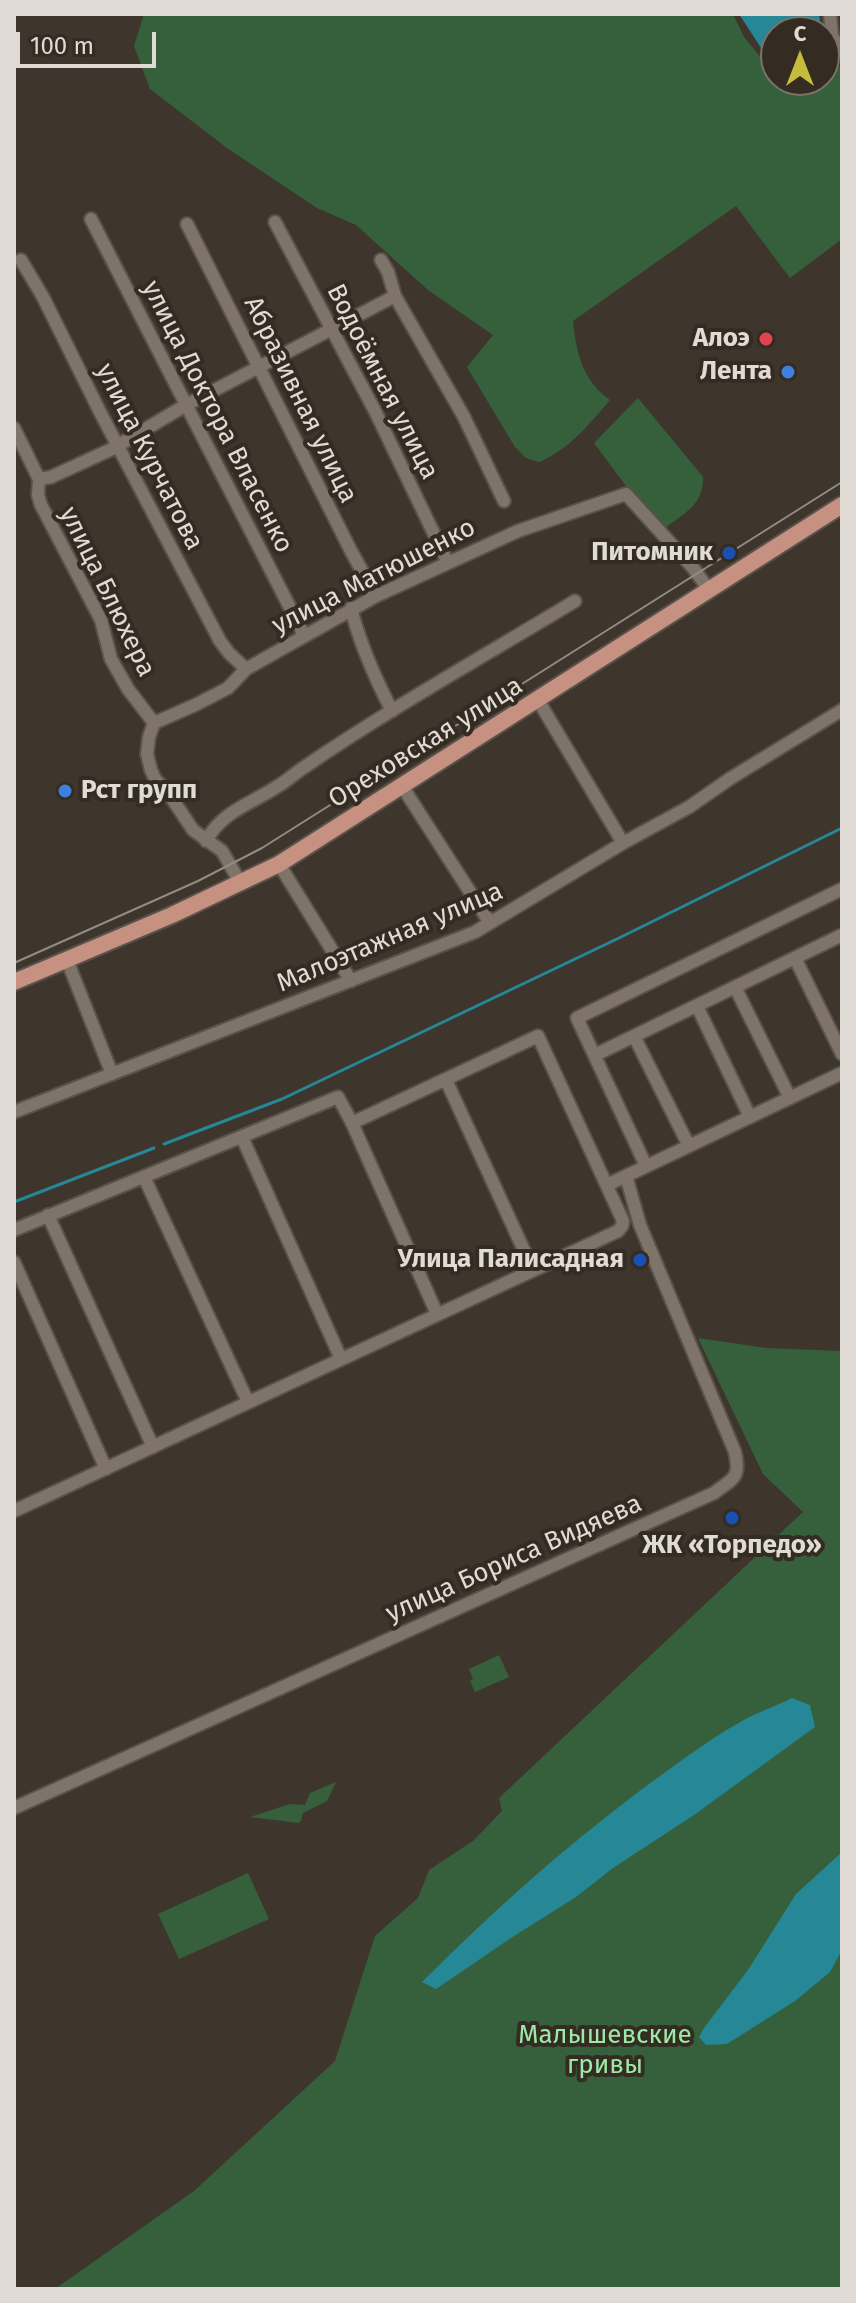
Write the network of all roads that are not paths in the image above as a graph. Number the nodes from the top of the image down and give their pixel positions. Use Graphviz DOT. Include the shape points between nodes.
graph roads {
  1 [pos="830,14"];
  2 [pos="842,51"];
  3 [pos="91,219"];
  4 [pos="275,222"];
  5 [pos="187,224"];
  6 [pos="21,260"];
  7 [pos="381,260"];
  8 [pos="395,296"];
  9 [pos="332,328"];
  10 [pos="259,366"];
  11 [pos="186,405"];
  12 [pos="14,428"];
  13 [pos="118,446"];
  14 [pos="39,479"];
  15 [pos="504,501"];
  16 [pos="842,505"];
  17 [pos="448,563"];
  18 [pos="709,590"];
  19 [pos="376,596"];
  20 [pos="575,601"];
  21 [pos="351,608"];
  22 [pos="304,635"];
  23 [pos="246,669"];
  24 [pos="538,700"];
  25 [pos="842,710"];
  26 [pos="392,711"];
  27 [pos="154,723"];
  28 [pos="402,786"];
  29 [pos="206,841"];
  30 [pos="623,843"];
  31 [pos="279,864"];
  32 [pos="240,882"];
  33 [pos="842,889"];
  34 [pos="490,923"];
  35 [pos="840,940"];
  36 [pos="795,958"];
  37 [pos="67,960"];
  38 [pos="351,981"];
  39 [pos="14,982"];
  40 [pos="735,987"];
  41 [pos="697,1006"];
  42 [pos="634,1036"];
  43 [pos="842,1054"];
  44 [pos="595,1055"];
  45 [pos="842,1073"];
  46 [pos="112,1074"];
  47 [pos="446,1080"];
  48 [pos="790,1098"];
  49 [pos="14,1112"];
  50 [pos="750,1117"];
  51 [pos="352,1123"];
  52 [pos="242,1137"];
  53 [pos="689,1146"];
  54 [pos="646,1166"];
  55 [pos="626,1176"];
  56 [pos="144,1177"];
  57 [pos="607,1185"];
  58 [pos="48,1215"];
  59 [pos="14,1230"];
  60 [pos="14,1262"];
  61 [pos="533,1270"];
  62 [pos="437,1314"];
  63 [pos="341,1359"];
  64 [pos="248,1402"];
  65 [pos="153,1447"];
  66 [pos="106,1469"];
  67 [pos="14,1511"];
  68 [pos="14,1808"];
  1 -- 2 [label="street" via="832,36"];
  3 -- 11 [label="street, улица Доктора Власенко"];
  4 -- 9 [label="street, Водоёмная улица"];
  5 -- 10 [label="street, Абразивная улица"];
  6 -- 13 [label="street, улица Курчатова"];
  7 -- 8 [label="street"];
  8 -- 9 [label="street"];
  8 -- 15 [label="street" via="464,417"];
  9 -- 10 [label="street"];
  9 -- 17 [label="street, Водоёмная улица"];
  10 -- 11 [label="street"];
  10 -- 19 [label="street, Абразивная улица"];
  11 -- 13 [label="street"];
  11 -- 22 [label="street, улица Доктора Власенко"];
  12 -- 14 [label="street, улица Блюхера"];
  13 -- 14 [label="street"];
  13 -- 23 [label="street, улица Курчатова" via="220,641"];
  14 -- 27 [label="street, улица Блюхера" via="41,505 101,620 111,659"];
  16 -- 18 [label="main road, Ореховская улица"];
  17 -- 18 [label="street, улица Матюшенко" via="542,521 626,494"];
  17 -- 19 [label="street, улица Матюшенко"];
  18 -- 24 [label="main road, Ореховская улица"];
  19 -- 21 [label="street, улица Матюшенко"];
  20 -- 26 [label="street"];
  21 -- 22 [label="street, улица Матюшенко"];
  21 -- 26 [label="street"];
  22 -- 23 [label="street, улица Матюшенко"];
  23 -- 27 [label="street, улица Матюшенко" via="228,688"];
  24 -- 28 [label="main road, Ореховская улица"];
  24 -- 30 [label="street"];
  25 -- 30 [label="street, Малоэтажная улица"];
  26 -- 29 [label="street" via="224,817"];
  27 -- 29 [label="street" via="147,754 151,770"];
  28 -- 31 [label="main road, Ореховская улица"];
  28 -- 34 [label="street"];
  29 -- 32 [label="street" via="222,851"];
  30 -- 34 [label="street, Малоэтажная улица"];
  31 -- 32 [label="main road, Ореховская улица"];
  31 -- 38 [label="street"];
  32 -- 37 [label="main road, Ореховская улица"];
  33 -- 44 [label="street" via="577,1018"];
  34 -- 38 [label="street, Малоэтажная улица"];
  35 -- 36 [label="street"];
  36 -- 40 [label="street"];
  36 -- 43 [label="street"];
  37 -- 39 [label="main road, Ореховская улица"];
  37 -- 46 [label="street"];
  38 -- 46 [label="street, Малоэтажная улица"];
  40 -- 41 [label="street"];
  40 -- 48 [label="street"];
  41 -- 42 [label="street"];
  41 -- 50 [label="street"];
  42 -- 44 [label="street"];
  42 -- 53 [label="street"];
  44 -- 54 [label="street"];
  45 -- 48 [label="street"];
  46 -- 49 [label="street, Малоэтажная улица"];
  47 -- 51 [label="street"];
  47 -- 57 [label="street" via="538,1036"];
  47 -- 61 [label="street"];
  48 -- 50 [label="street"];
  50 -- 53 [label="street"];
  51 -- 52 [label="street" via="338,1097"];
  51 -- 62 [label="street"];
  52 -- 56 [label="street"];
  52 -- 63 [label="street"];
  53 -- 54 [label="street"];
  54 -- 55 [label="street"];
  55 -- 57 [label="street"];
  55 -- 68 [label="street, улица Бориса Видяева" via="640,1225 735,1452 736,1476 714,1493"];
  56 -- 58 [label="street"];
  56 -- 64 [label="street"];
  57 -- 61 [label="street" via="623,1221 618,1231"];
  58 -- 59 [label="street"];
  58 -- 65 [label="street"];
  60 -- 66 [label="street"];
  61 -- 62 [label="street"];
  62 -- 63 [label="street"];
  63 -- 64 [label="street"];
  64 -- 65 [label="street"];
  65 -- 66 [label="street"];
  66 -- 67 [label="street"];
}
